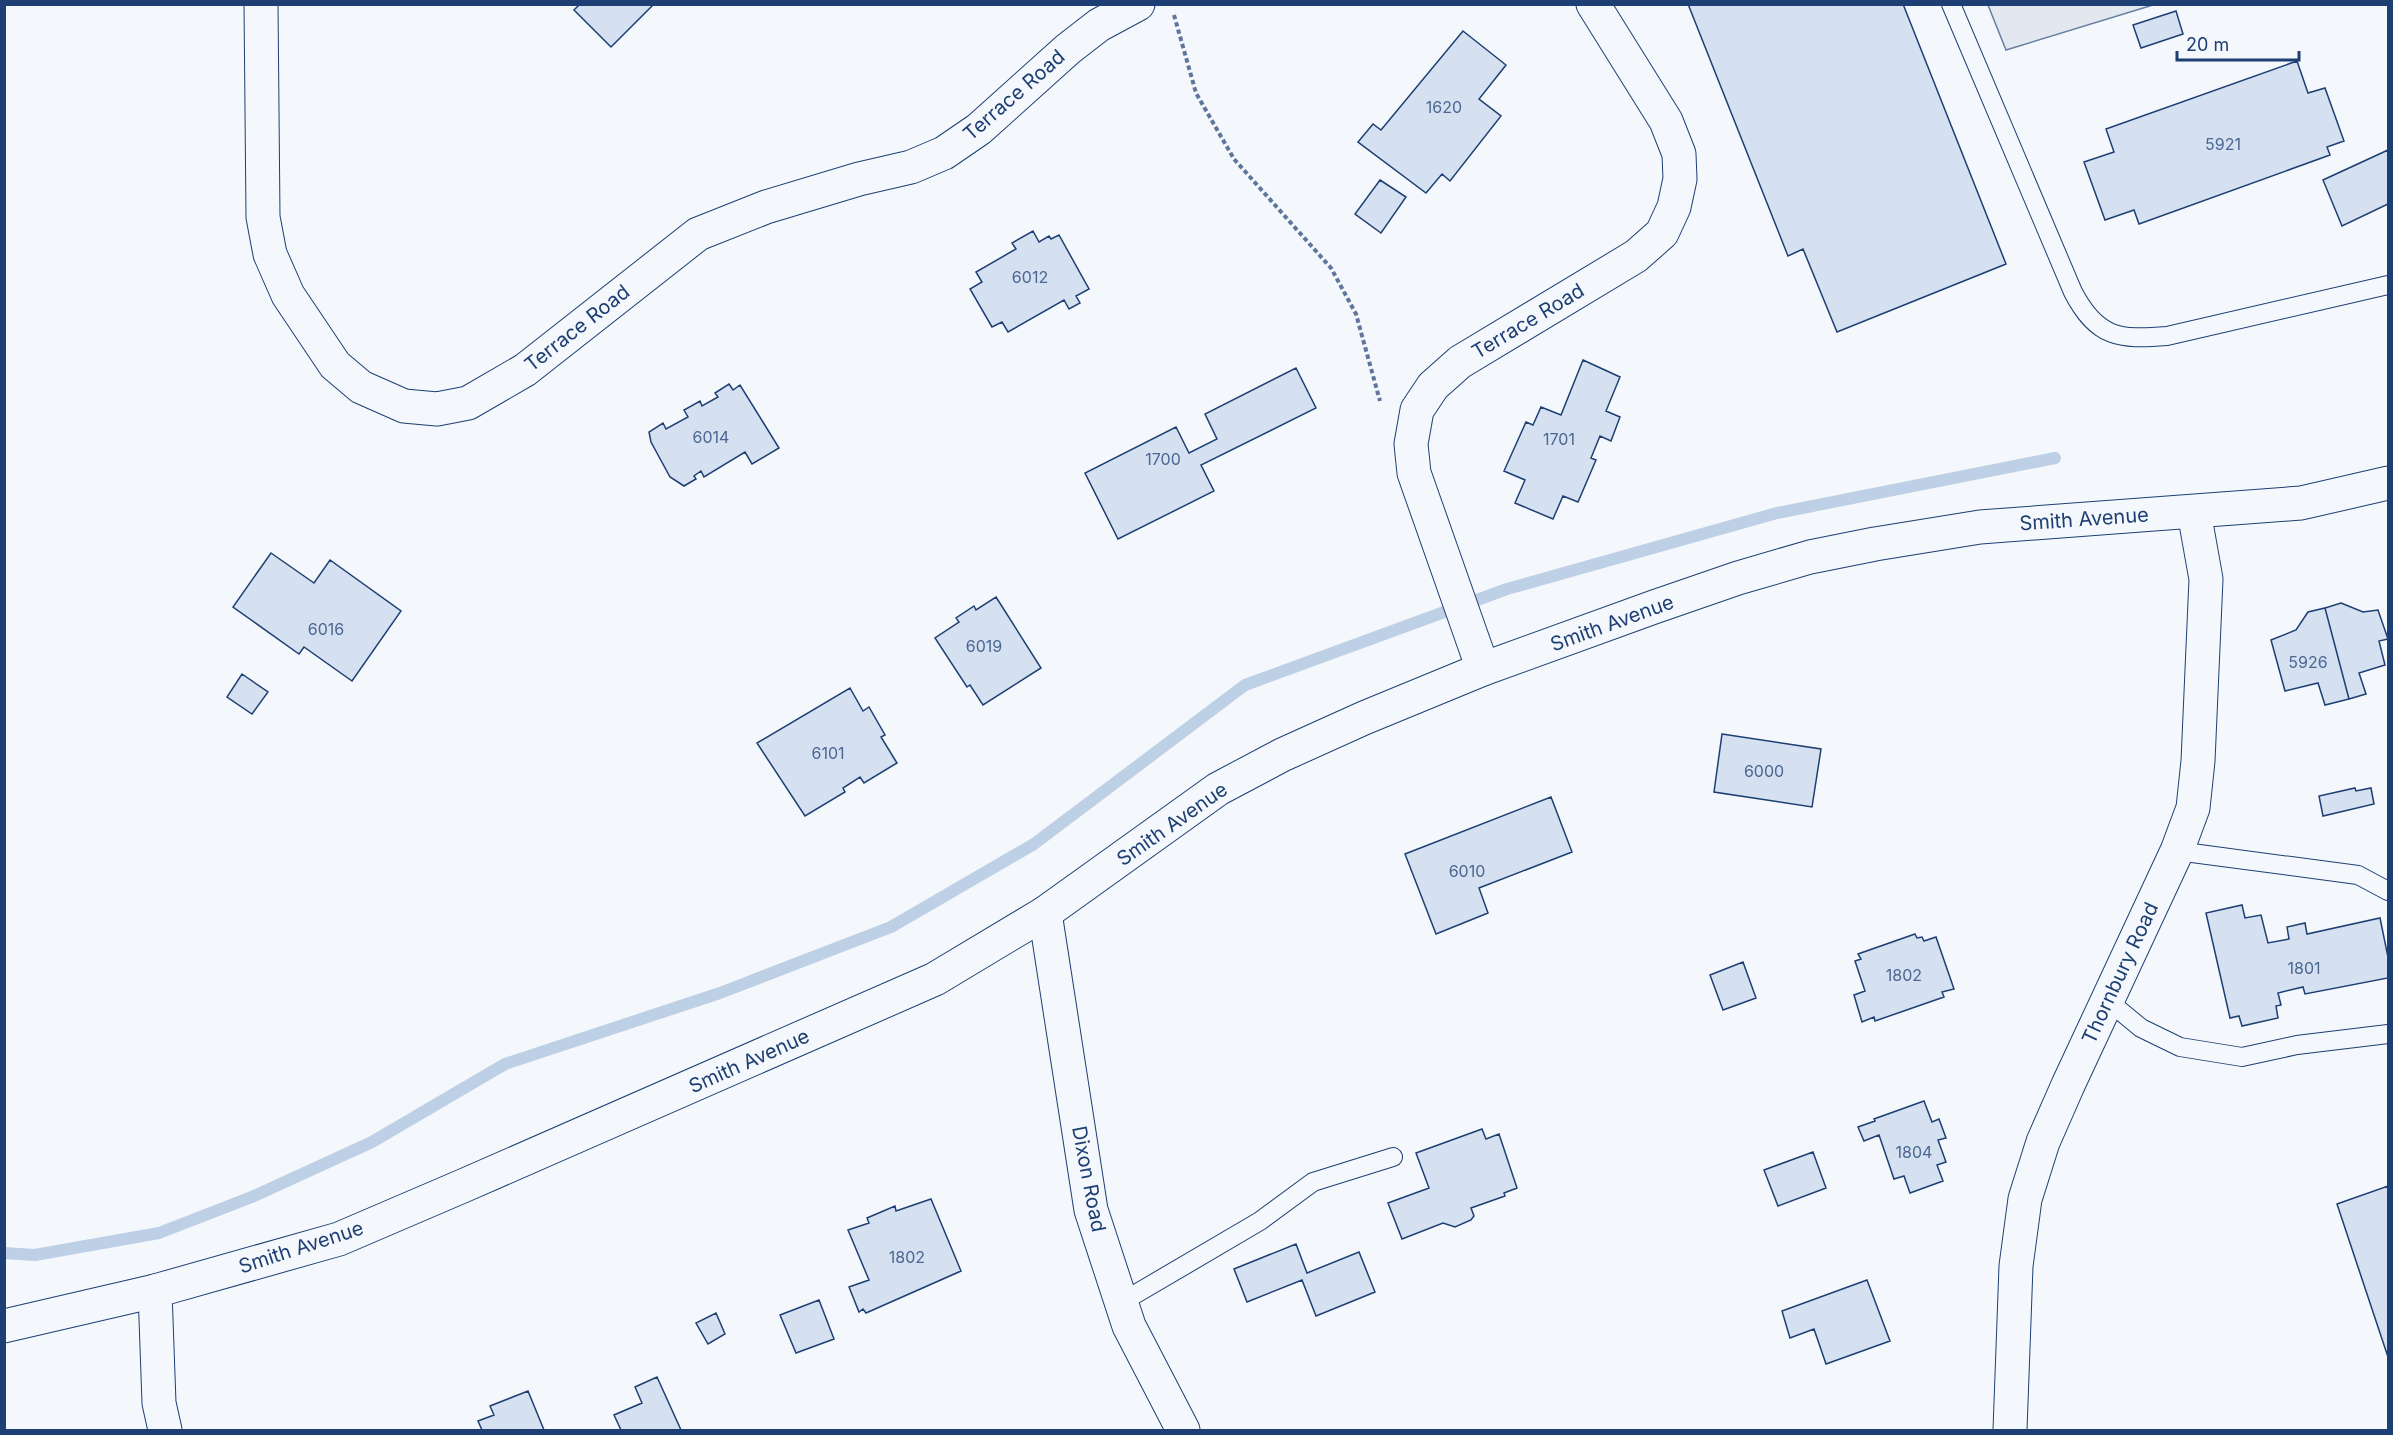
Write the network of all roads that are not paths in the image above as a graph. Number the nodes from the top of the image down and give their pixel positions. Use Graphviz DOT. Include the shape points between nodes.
graph roads {
  1 [pos="261,4"];
  2 [pos="1138,4"];
  3 [pos="1593,4"];
  4 [pos="1951,4"];
  5 [pos="2388,285"];
  6 [pos="2388,483"];
  7 [pos="2194,512"];
  8 [pos="1483,669"];
  9 [pos="2177,851"];
  10 [pos="2388,891"];
  11 [pos="1045,913"];
  12 [pos="2107,1000"];
  13 [pos="2388,1034"];
  14 [pos="1393,1156"];
  15 [pos="155,1291"];
  16 [pos="1122,1302"];
  17 [pos="4,1326"];
  18 [pos="165,1431"];
  19 [pos="1183,1431"];
  20 [pos="2010,1431"];
  1 -- 2 [label="street, Terrace Road" via="263,217 270,254 288,295 335,366 361,387 404,406 437,409 468,404 525,370 698,234 766,207 911,167 944,153 979,129 1099,25"];
  3 -- 8 [label="street, Terrace Road" via="1666,121 1679,154 1680,180 1674,207 1662,233 1636,256 1460,362 1433,386 1417,410 1412,444 1414,473"];
  4 -- 5 [label="lane" via="2073,292 2085,315 2108,332 2132,339 2167,336"];
  6 -- 7 [label="street, Smith Avenue" via="2301,503"];
  7 -- 8 [label="street, Smith Avenue" via="1980,527 1810,557 1738,578"];
  7 -- 9 [label="street, Thornbury Road" via="2206,579 2198,761 2193,808"];
  8 -- 11 [label="street, Smith Avenue" via="1282,755 1218,789"];
  9 -- 10 [label="lane" via="2358,875"];
  9 -- 12 [label="street, Thornbury Road"];
  11 -- 15 [label="street, Smith Avenue" via="935,979 339,1239"];
  11 -- 16 [label="street, Dixon Road" via="1091,1210"];
  12 -- 13 [label="lane" via="2141,1028 2180,1047 2242,1057 2297,1045"];
  12 -- 20 [label="street, Thornbury Road" via="2043,1142 2025,1199 2016,1266"];
  14 -- 16 [label="lane" via="1313,1182 1260,1221"];
  15 -- 17 [label="street, Smith Avenue"];
  15 -- 18 [label="street" via="159,1403"];
  16 -- 19 [label="street, Dixon Road" via="1129,1326"];
}
